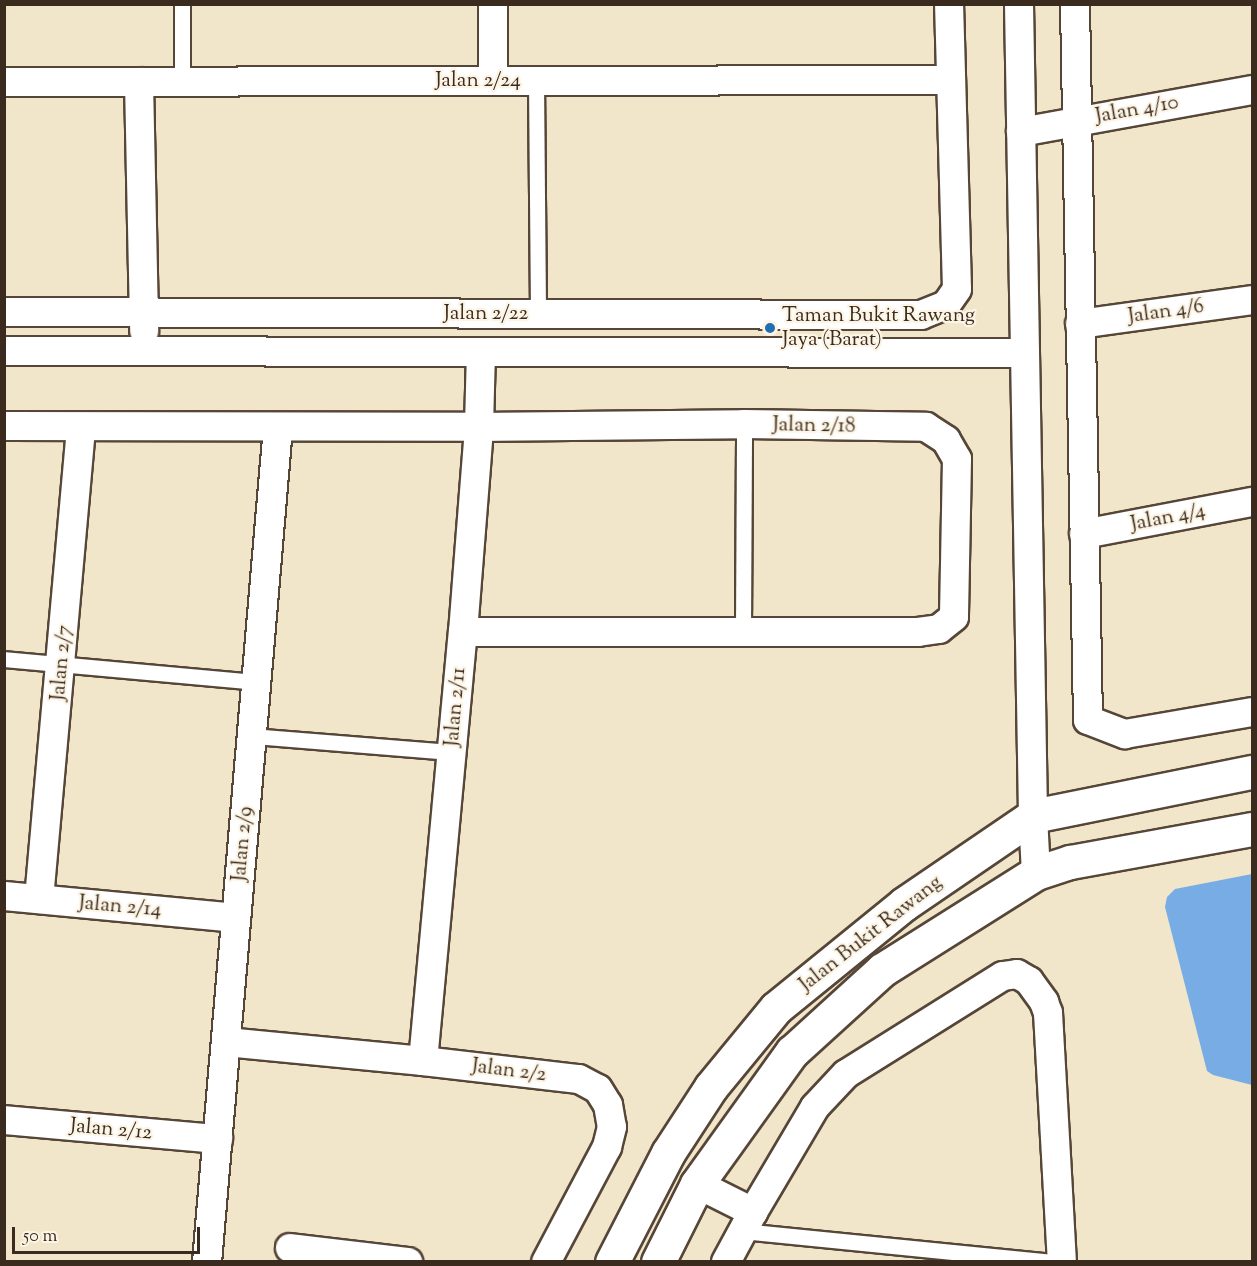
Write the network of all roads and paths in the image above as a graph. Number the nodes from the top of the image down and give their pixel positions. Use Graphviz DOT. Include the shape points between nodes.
graph roads {
  1 [pos="182,4"];
  2 [pos="493,4"];
  3 [pos="949,4"];
  4 [pos="1019,4"];
  5 [pos="1075,4"];
  6 [pos="951,80"];
  7 [pos="182,81"];
  8 [pos="493,81"];
  9 [pos="536,81"];
  10 [pos="4,82"];
  11 [pos="139,82"];
  12 [pos="1252,90"];
  13 [pos="1076,121"];
  14 [pos="1021,132"];
  15 [pos="1252,300"];
  16 [pos="4,312"];
  17 [pos="144,312"];
  18 [pos="538,314"];
  19 [pos="1080,324"];
  20 [pos="4,351"];
  21 [pos="144,351"];
  22 [pos="481,352"];
  23 [pos="1025,353"];
  24 [pos="744,424"];
  25 [pos="4,426"];
  26 [pos="81,427"];
  27 [pos="278,427"];
  28 [pos="479,427"];
  29 [pos="1252,502"];
  30 [pos="1084,534"];
  31 [pos="743,630"];
  32 [pos="463,632"];
  33 [pos="4,659"];
  34 [pos="62,664"];
  35 [pos="256,682"];
  36 [pos="1252,712"];
  37 [pos="252,736"];
  38 [pos="452,752"];
  39 [pos="1252,772"];
  40 [pos="1033,816"];
  41 [pos="1252,829"];
  42 [pos="1036,873"];
  43 [pos="4,896"];
  44 [pos="39,899"];
  45 [pos="236,918"];
  46 [pos="226,1042"];
  47 [pos="423,1061"];
  48 [pos="4,1120"];
  49 [pos="218,1139"];
  50 [pos="697,1184"];
  51 [pos="747,1222"];
  52 [pos="290,1248"];
  53 [pos="207,1262"];
  54 [pos="408,1262"];
  55 [pos="546,1262"];
  56 [pos="612,1262"];
  57 [pos="658,1262"];
  58 [pos="726,1262"];
  59 [pos="1055,1262"];
  60 [pos="1062,1262"];
  1 -- 7 [label="lane"];
  2 -- 8 [label="street"];
  3 -- 6 [label="street"];
  4 -- 14 [label="street"];
  5 -- 13 [label="street"];
  6 -- 9 [label="street, Jalan 2/24"];
  6 -- 18 [label="street, Jalan 2/22" via="957,290 946,305 921,315"];
  7 -- 8 [label="street, Jalan 2/24"];
  7 -- 11 [label="street, Jalan 2/24"];
  8 -- 9 [label="street, Jalan 2/24"];
  9 -- 18 [label="lane"];
  10 -- 11 [label="street, Jalan 2/24"];
  11 -- 17 [label="street"];
  12 -- 13 [label="street, Jalan 4/10"];
  13 -- 14 [label="street, Jalan 4/10"];
  13 -- 19 [label="street"];
  14 -- 23 [label="street"];
  15 -- 19 [label="street, Jalan 4/6"];
  16 -- 17 [label="street, Jalan 2/22"];
  17 -- 18 [label="street, Jalan 2/22"];
  17 -- 21 [label="street"];
  19 -- 30 [label="street"];
  20 -- 21 [label="street"];
  21 -- 22 [label="street"];
  22 -- 23 [label="street"];
  22 -- 28 [label="street, Jalan 2/11"];
  23 -- 40 [label="street"];
  24 -- 28 [label="street, Jalan 2/18"];
  24 -- 31 [label="lane"];
  24 -- 31 [label="street, Jalan 2/18" via="926,427 945,440 957,459 954,617 939,629"];
  25 -- 26 [label="street, Jalan 2/18"];
  26 -- 27 [label="street, Jalan 2/18"];
  26 -- 34 [label="street, Jalan 2/7"];
  27 -- 28 [label="street, Jalan 2/18"];
  27 -- 35 [label="street, Jalan 2/9"];
  28 -- 32 [label="street, Jalan 2/11"];
  29 -- 30 [label="street, Jalan 4/4"];
  30 -- 36 [label="street" via="1088,720 1125,734"];
  31 -- 32 [label="street"];
  32 -- 38 [label="street, Jalan 2/11"];
  33 -- 34 [label="lane"];
  34 -- 35 [label="lane"];
  34 -- 44 [label="street, Jalan 2/7"];
  35 -- 37 [label="street, Jalan 2/9"];
  37 -- 38 [label="lane"];
  37 -- 45 [label="street, Jalan 2/9"];
  38 -- 47 [label="street, Jalan 2/11"];
  39 -- 40 [label="street, Jalan Bukit Rawang"];
  40 -- 42 [label="street"];
  40 -- 56 [label="street, Jalan Bukit Rawang" via="904,904 776,1008 711,1088 668,1153"];
  41 -- 42 [label="street, Jalan Bukit Rawang" via="1070,862"];
  42 -- 50 [label="street, Jalan Bukit Rawang" via="882,970 792,1052"];
  43 -- 44 [label="street, Jalan 2/14"];
  44 -- 45 [label="street, Jalan 2/14"];
  45 -- 46 [label="street, Jalan 2/9"];
  46 -- 47 [label="street, Jalan 2/2"];
  46 -- 49 [label="street, Jalan 2/9"];
  47 -- 55 [label="street, Jalan 2/2" via="579,1079 598,1089 608,1105 612,1127 607,1147"];
  48 -- 49 [label="street, Jalan 2/12"];
  49 -- 53 [label="street, Jalan 2/9"];
  50 -- 51 [label="street"];
  50 -- 57 [label="street, Jalan Bukit Rawang"];
  51 -- 58 [label="street"];
  51 -- 59 [label="lane"];
  51 -- 60 [label="street" via="815,1107 846,1074 1004,976 1017,974 1029,981 1048,1013"];
  52 -- 54 [label="street"];
}
